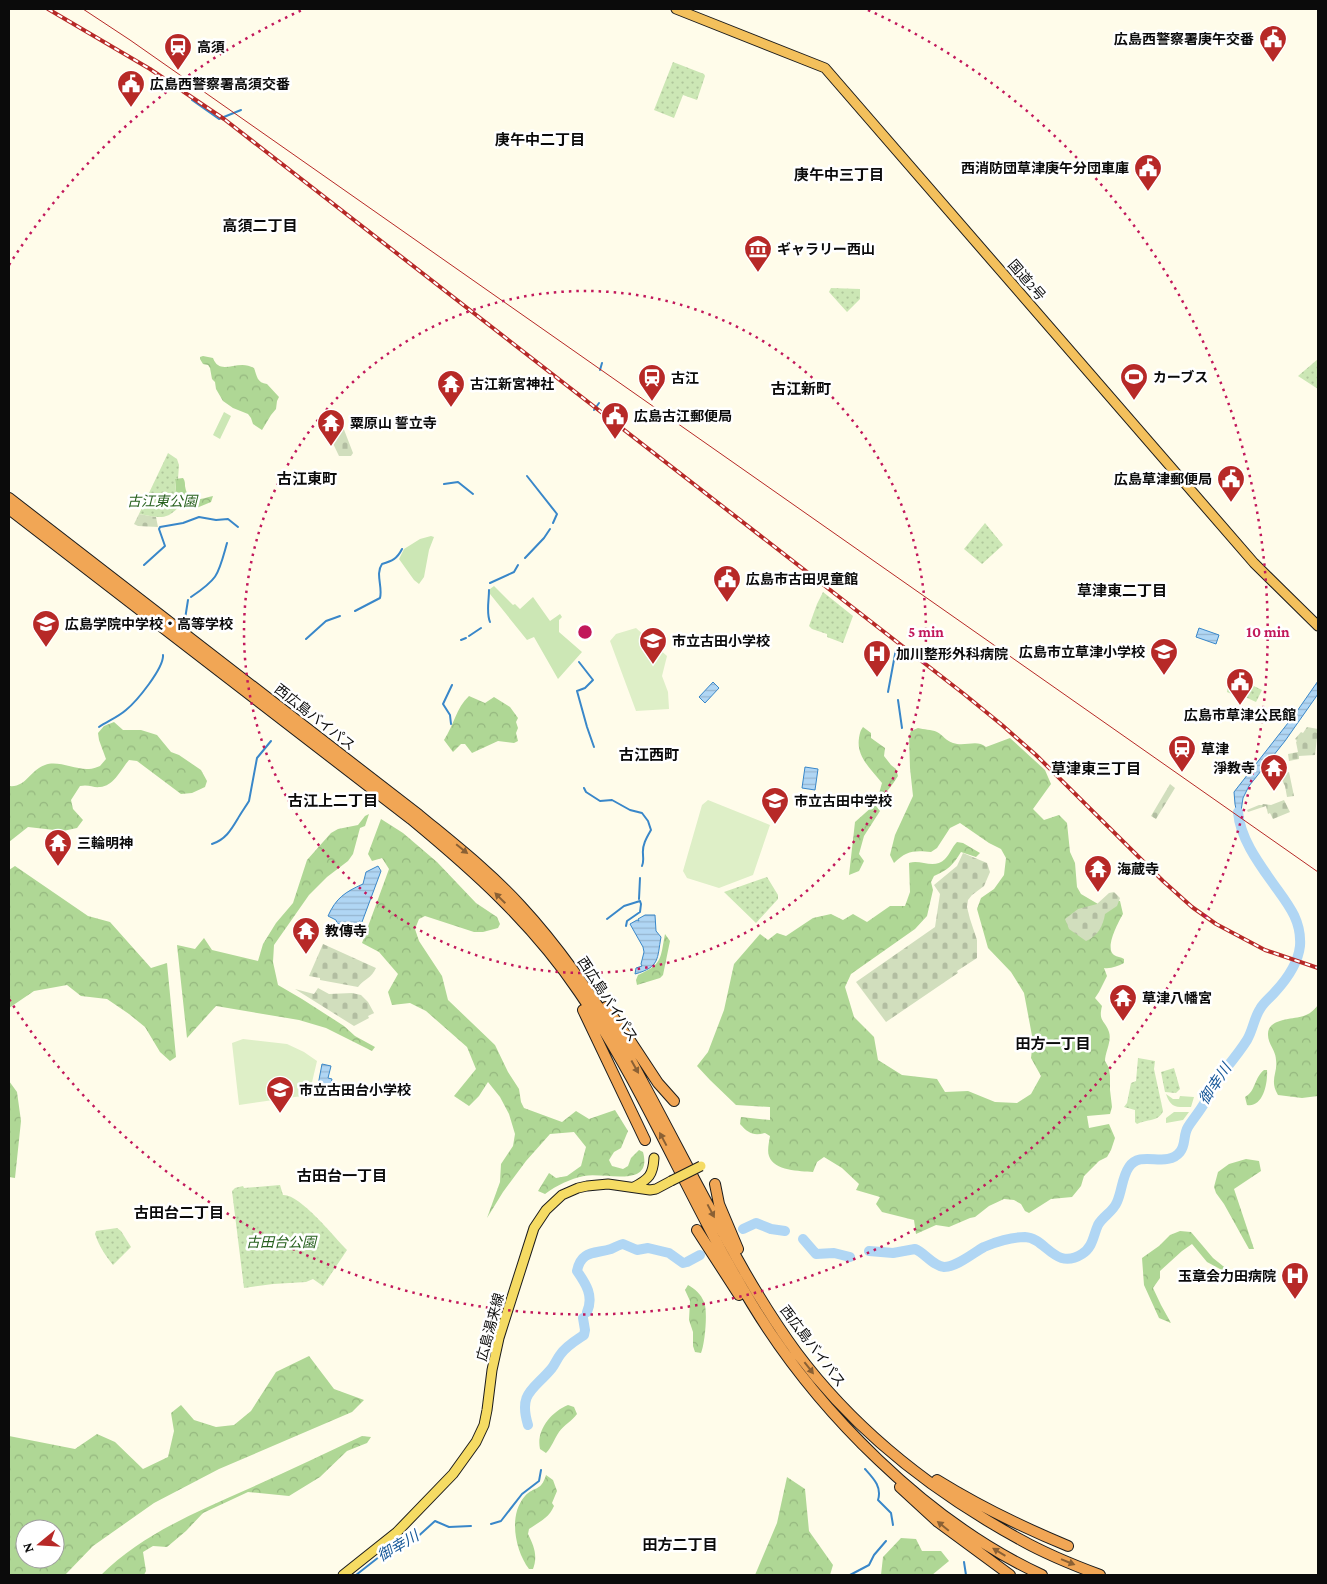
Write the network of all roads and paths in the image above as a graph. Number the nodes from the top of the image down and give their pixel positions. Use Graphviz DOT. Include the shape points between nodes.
graph roads {
  1 [pos="676,9"];
  2 [pos="9,498"];
  3 [pos="9,509"];
  4 [pos="1318,626"];
  5 [pos="536,930"];
  6 [pos="674,1101"];
  7 [pos="645,1140"];
  8 [pos="654,1158"];
  9 [pos="704,1164"];
  10 [pos="715,1184"];
  11 [pos="634,1187"];
  12 [pos="697,1230"];
  13 [pos="780,1328"];
  14 [pos="771,1335"];
  15 [pos="820,1397"];
  16 [pos="867,1431"];
  17 [pos="1068,1546"];
  18 [pos="343,1575"];
  19 [pos="1010,1575"];
  20 [pos="1042,1575"];
  21 [pos="1100,1575"];
  1 -- 4 [label="highway, 国道2号" via="825,68 1254,563"];
  2 -- 5 [label="highway, 西広島バイパス, one-way" via="440,832 500,884"];
  5 -- 3 [label="highway, 西広島バイパス, one-way" via="411,819"];
  5 -- 6 [label="highway" via="593,989"];
  5 -- 7 [label="highway" via="589,1021"];
  5 -- 13 [label="highway, 西広島バイパス, one-way" via="580,980 619,1038 719,1227"];
  14 -- 5 [label="highway, 西広島バイパス, one-way" via="730,1266 600,1025"];
  8 -- 11 [label="main road" via="650,1176"];
  9 -- 11 [label="main road, 広島湯来線, bridge" via="653,1190"];
  10 -- 13 [label="highway" via="719,1204 739,1250"];
  11 -- 18 [label="main road, 広島湯来線" via="608,1184 578,1188 562,1195 542,1214 534,1228 499,1338 484,1426 476,1442 453,1474 396,1532"];
  12 -- 14 [label="highway" via="743,1300"];
  13 -- 16 [label="highway, 西広島バイパス, one-way" via="819,1380"];
  14 -- 15 [label="highway, 西広島バイパス"];
  19 -- 15 [label="highway, one-way" via="945,1527 901,1489 841,1428"];
  20 -- 15 [label="highway, 西広島バイパス, one-way" via="977,1538 908,1486 847,1428"];
  16 -- 17 [label="highway" via="962,1495 1020,1526"];
  16 -- 21 [label="highway, 西広島バイパス, one-way" via="919,1475 982,1517 1022,1541"];
}
